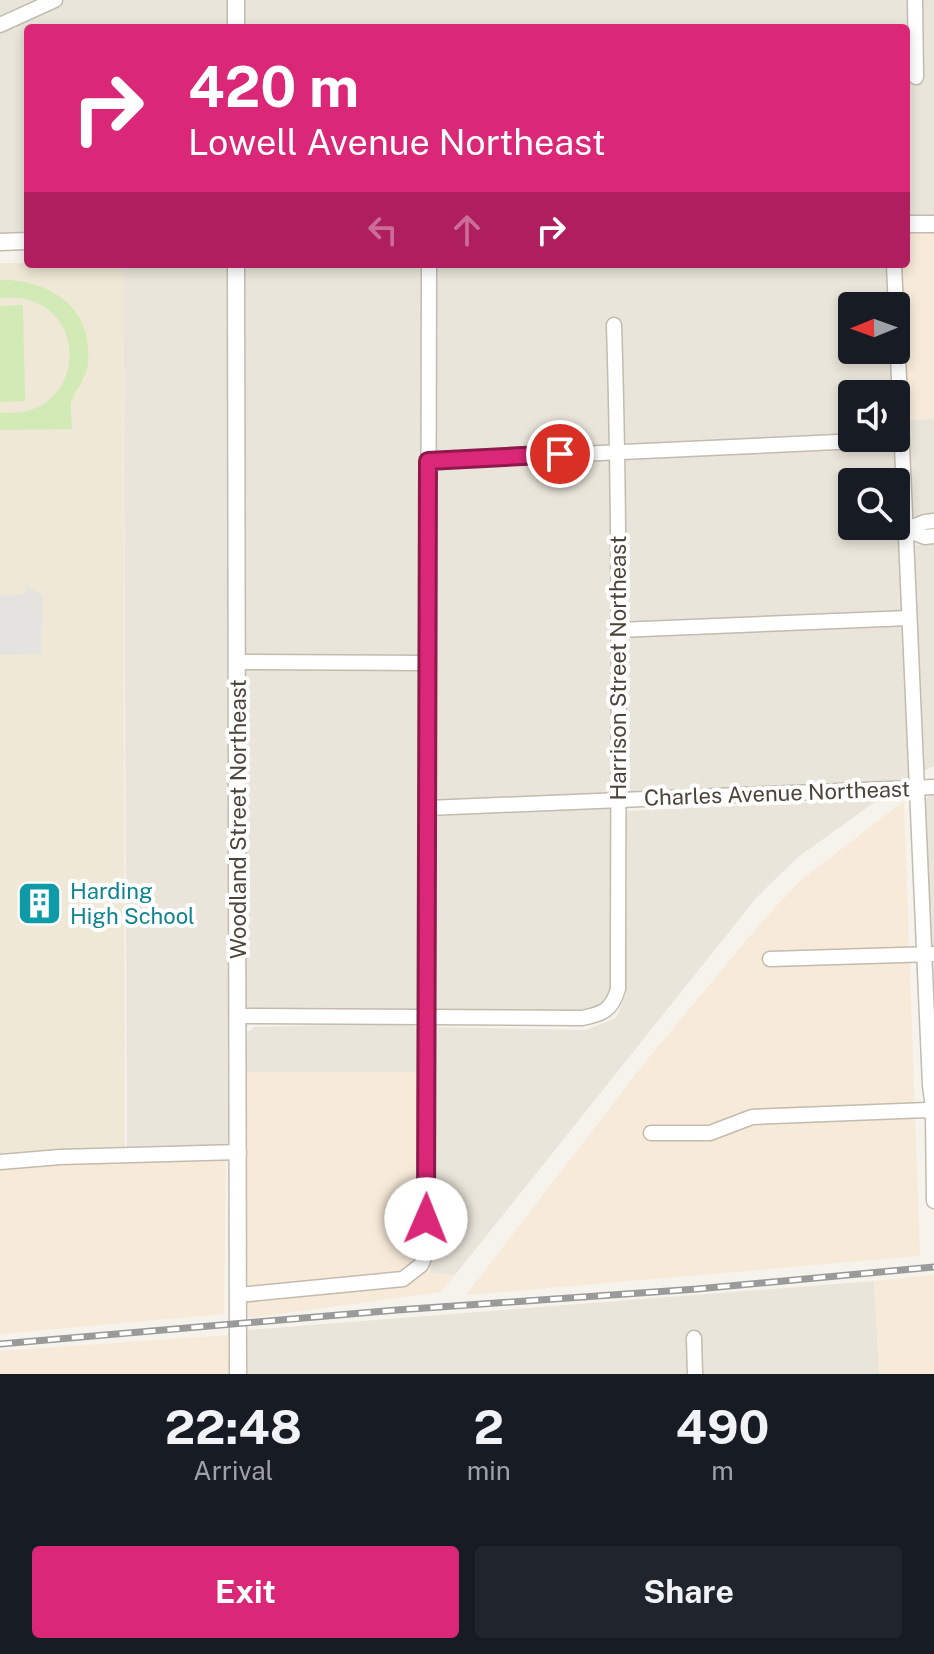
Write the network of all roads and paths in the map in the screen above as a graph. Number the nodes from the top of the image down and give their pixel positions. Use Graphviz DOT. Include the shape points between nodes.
graph roads {
  1 [pos="23,0"];
  2 [pos="55,0"];
  3 [pos="236,0"];
  4 [pos="915,0"];
  5 [pos="15,17"];
  6 [pos="236,24"];
  7 [pos="0,25"];
  8 [pos="916,77"];
  9 [pos="910,224"];
  10 [pos="934,224"];
  11 [pos="24,241"];
  12 [pos="0,242"];
  13 [pos="236,268"];
  14 [pos="429,268"];
  15 [pos="894,268"];
  16 [pos="614,325"];
  17 [pos="899,380"];
  18 [pos="838,442"];
  19 [pos="618,452"];
  20 [pos="428,461"];
  21 [pos="934,521"];
  22 [pos="910,528"];
  23 [pos="910,532"];
  24 [pos="934,536"];
  25 [pos="905,540"];
  26 [pos="909,618"];
  27 [pos="619,630"];
  28 [pos="238,662"];
  29 [pos="428,663"];
  30 [pos="934,787"];
  31 [pos="916,788"];
  32 [pos="618,800"];
  33 [pos="428,808"];
  34 [pos="929,954"];
  35 [pos="770,959"];
  36 [pos="239,1016"];
  37 [pos="427,1016"];
  38 [pos="933,1115"];
  39 [pos="651,1133"];
  40 [pos="239,1152"];
  41 [pos="0,1162"];
  42 [pos="934,1201"];
  43 [pos="239,1295"];
  44 [pos="694,1338"];
  45 [pos="238,1374"];
  46 [pos="695,1374"];
  1 -- 5 [label="street"];
  2 -- 5 [label="street"];
  3 -- 6 [label="street"];
  4 -- 8 [label="street"];
  5 -- 7 [label="street"];
  9 -- 10 [label="street"];
  11 -- 12 [label="street"];
  13 -- 28 [label="street, Woodland Street Northeast"];
  14 -- 20 [label="street"];
  15 -- 17 [label="street"];
  16 -- 19 [label="street, Harrison Street Northeast"];
  18 -- 19 [label="street"];
  19 -- 20 [label="street"];
  19 -- 27 [label="street, Harrison Street Northeast"];
  20 -- 29 [label="street"];
  21 -- 22 [label="street"];
  23 -- 24 [label="street"];
  25 -- 26 [label="street"];
  26 -- 27 [label="street"];
  26 -- 31 [label="street"];
  27 -- 32 [label="street, Harrison Street Northeast"];
  28 -- 29 [label="street"];
  28 -- 36 [label="street, Woodland Street Northeast"];
  29 -- 33 [label="street"];
  30 -- 31 [label="street, Charles Avenue Northeast"];
  31 -- 32 [label="street, Charles Avenue Northeast"];
  31 -- 34 [label="street"];
  32 -- 33 [label="street, Charles Avenue Northeast"];
  32 -- 37 [label="street, Harrison Street Northeast" via="618,989 609,1008 582,1018"];
  33 -- 37 [label="street"];
  34 -- 35 [label="street"];
  34 -- 38 [label="street"];
  36 -- 37 [label="street"];
  36 -- 40 [label="street, Woodland Street Northeast"];
  37 -- 43 [label="street" via="425,1258 416,1272 403,1279"];
  38 -- 39 [label="street" via="927,1110 752,1117 710,1133"];
  38 -- 42 [label="street"];
  40 -- 41 [label="street"];
  40 -- 43 [label="street, Woodland Street Northeast"];
  43 -- 45 [label="street, Woodland Street Northeast"];
  44 -- 46 [label="street"];
}
